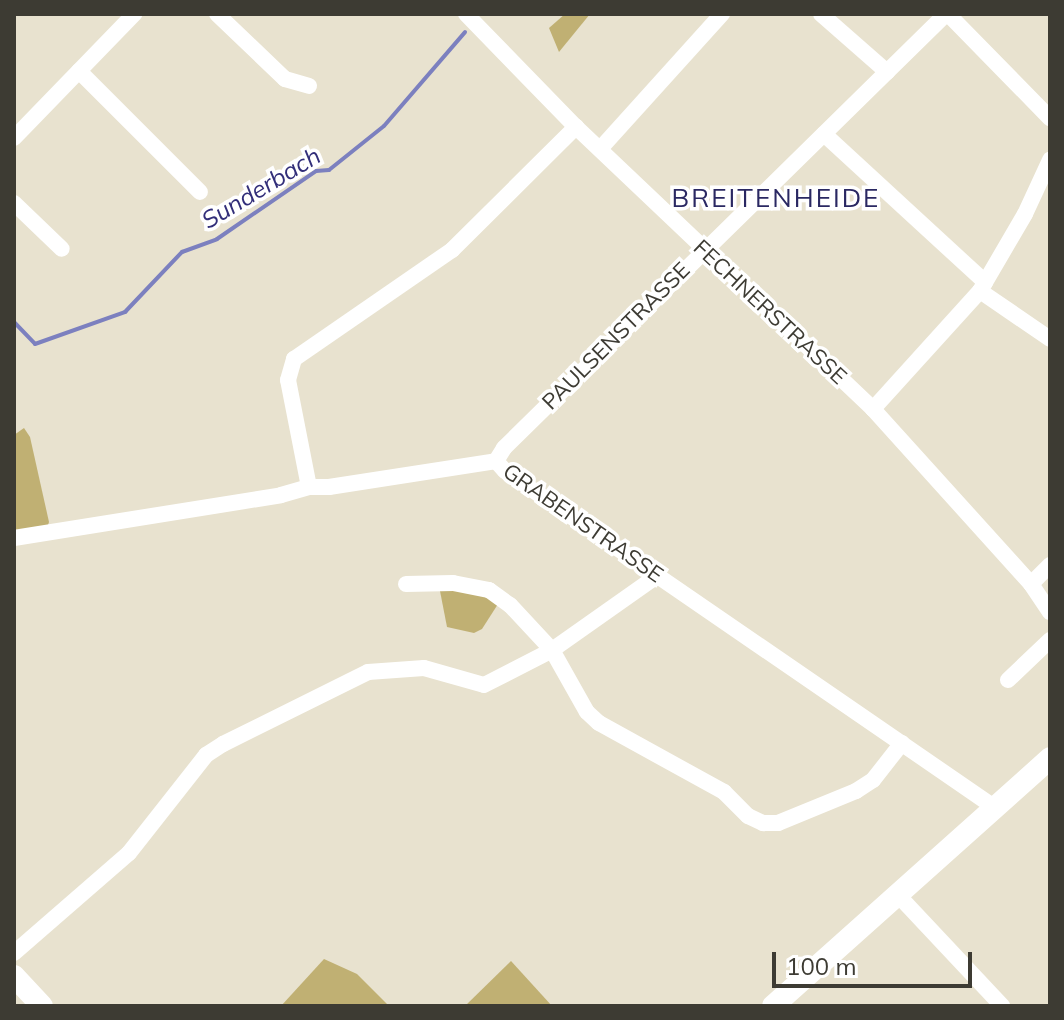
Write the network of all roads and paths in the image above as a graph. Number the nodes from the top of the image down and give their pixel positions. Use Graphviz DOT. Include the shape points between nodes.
graph roads {
  1 [pos="217,14"];
  2 [pos="466,14"];
  3 [pos="722,14"];
  4 [pos="821,14"];
  5 [pos="947,14"];
  6 [pos="127,16"];
  7 [pos="79,71"];
  8 [pos="887,72"];
  9 [pos="309,86"];
  10 [pos="1050,118"];
  11 [pos="576,127"];
  12 [pos="824,134"];
  13 [pos="14,138"];
  14 [pos="600,149"];
  15 [pos="1050,160"];
  16 [pos="200,192"];
  17 [pos="14,203"];
  18 [pos="62,249"];
  19 [pos="703,249"];
  20 [pos="982,287"];
  21 [pos="1050,339"];
  22 [pos="873,409"];
  23 [pos="496,461"];
  24 [pos="309,487"];
  25 [pos="14,538"];
  26 [pos="1050,565"];
  27 [pos="657,576"];
  28 [pos="406,584"];
  29 [pos="1031,584"];
  30 [pos="1050,612"];
  31 [pos="1050,640"];
  32 [pos="552,650"];
  33 [pos="1008,680"];
  34 [pos="902,743"];
  35 [pos="1050,758"];
  36 [pos="994,807"];
  37 [pos="897,894"];
  38 [pos="14,953"];
  39 [pos="14,976"];
  40 [pos="42,1006"];
  41 [pos="773,1006"];
  42 [pos="1002,1006"];
  1 -- 9 [label="street" via="285,79"];
  2 -- 11 [label="street, FECHNERSTRASSE"];
  3 -- 14 [label="street"];
  4 -- 8 [label="street"];
  5 -- 8 [label="street, PAULSENSTRASSE"];
  5 -- 10 [label="street"];
  6 -- 7 [label="street"];
  7 -- 13 [label="street"];
  7 -- 16 [label="street"];
  8 -- 12 [label="street, PAULSENSTRASSE"];
  11 -- 14 [label="street, FECHNERSTRASSE"];
  11 -- 24 [label="street" via="452,250 294,359 288,380"];
  12 -- 19 [label="street, PAULSENSTRASSE"];
  12 -- 20 [label="street"];
  14 -- 19 [label="street, FECHNERSTRASSE"];
  15 -- 20 [label="street"];
  17 -- 18 [label="street"];
  19 -- 22 [label="street, FECHNERSTRASSE"];
  19 -- 23 [label="street, PAULSENSTRASSE"];
  20 -- 21 [label="street"];
  20 -- 22 [label="street"];
  22 -- 29 [label="street, FECHNERSTRASSE"];
  23 -- 24 [label="street, GRABENSTRASSE"];
  23 -- 27 [label="street, GRABENSTRASSE"];
  24 -- 25 [label="street, GRABENSTRASSE"];
  26 -- 29 [label="street"];
  27 -- 32 [label="street"];
  27 -- 34 [label="street, GRABENSTRASSE"];
  28 -- 32 [label="street" via="453,583 489,590"];
  29 -- 30 [label="street, FECHNERSTRASSE"];
  31 -- 33 [label="street"];
  32 -- 34 [label="street" via="587,712 599,723 724,792 763,823 778,823 856,791 873,780"];
  32 -- 38 [label="street" via="484,685 424,668 368,672 223,744 206,755 129,853"];
  34 -- 36 [label="street, GRABENSTRASSE"];
  35 -- 36 [label="street"];
  36 -- 37 [label="street"];
  37 -- 41 [label="street"];
  37 -- 42 [label="street"];
  39 -- 40 [label="street"];
}
